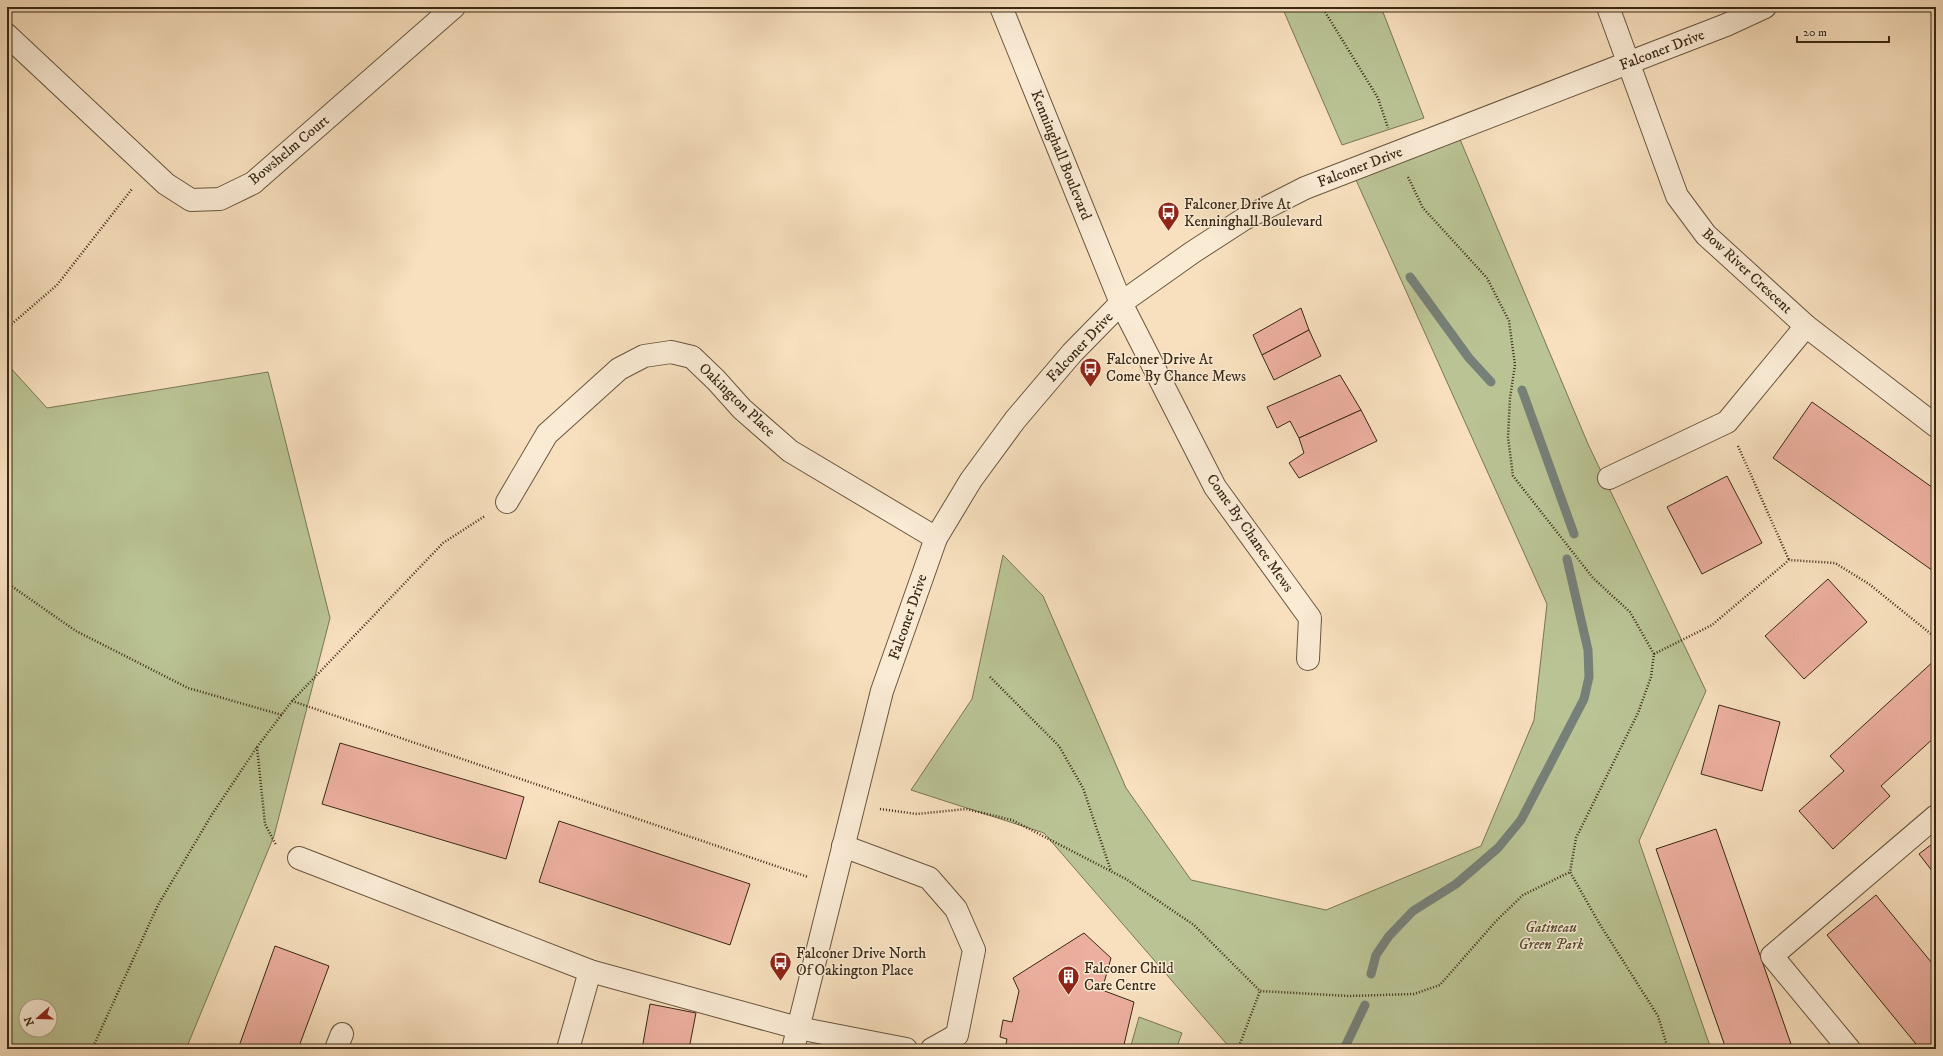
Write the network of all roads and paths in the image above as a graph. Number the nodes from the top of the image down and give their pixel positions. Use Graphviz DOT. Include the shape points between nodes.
graph roads {
  1 [pos="454,7"];
  2 [pos="1001,7"];
  3 [pos="1322,7"];
  4 [pos="1608,7"];
  5 [pos="1765,7"];
  6 [pos="7,35"];
  7 [pos="1629,62"];
  8 [pos="1397,152"];
  9 [pos="148,167"];
  10 [pos="1121,303"];
  11 [pos="1806,326"];
  12 [pos="7,328"];
  13 [pos="1727,422"];
  14 [pos="1936,426"];
  15 [pos="1609,478"];
  16 [pos="507,502"];
  17 [pos="936,538"];
  18 [pos="1789,560"];
  19 [pos="7,583"];
  20 [pos="1936,638"];
  21 [pos="1654,654"];
  22 [pos="1308,659"];
  23 [pos="990,676"];
  24 [pos="292,701"];
  25 [pos="282,714"];
  26 [pos="257,746"];
  27 [pos="854,806"];
  28 [pos="1936,816"];
  29 [pos="843,846"];
  30 [pos="299,858"];
  31 [pos="1111,872"];
  32 [pos="1570,872"];
  33 [pos="833,885"];
  34 [pos="590,971"];
  35 [pos="1260,991"];
  36 [pos="795,1039"];
  37 [pos="92,1049"];
  38 [pos="568,1049"];
  39 [pos="906,1049"];
  40 [pos="932,1049"];
  41 [pos="1238,1049"];
  42 [pos="1668,1049"];
  43 [pos="1850,1049"];
  1 -- 9 [label="street, Bowshelm Court" via="253,183 220,199 191,200 166,184"];
  2 -- 10 [label="street, Kenninghall Boulevard"];
  3 -- 8 [label="path" via="1378,98"];
  4 -- 7 [label="street, Bow River Crescent"];
  5 -- 7 [label="street, Falconer Drive" via="1726,25"];
  6 -- 9 [label="street, Bowshelm Court"];
  7 -- 8 [label="street, Falconer Drive"];
  7 -- 11 [label="street, Bow River Crescent" via="1677,196 1706,235"];
  8 -- 10 [label="street, Falconer Drive" via="1305,188 1244,219"];
  8 -- 21 [label="path" via="1423,208 1487,278 1510,321 1515,365 1508,437 1513,476 1593,578 1630,612"];
  9 -- 12 [label="path" via="57,285"];
  10 -- 17 [label="street, Falconer Drive" via="1072,353 1015,420 971,480"];
  10 -- 22 [label="street, Come By Chance Mews" via="1215,487 1310,618"];
  11 -- 13 [label="street"];
  11 -- 14 [label="street, Bow River Crescent"];
  13 -- 15 [label="street"];
  13 -- 18 [label="path"];
  16 -- 17 [label="street, Oakington Place" via="546,434 619,369 644,356 670,352 692,357 742,409 790,452"];
  16 -- 24 [label="path" via="443,543"];
  17 -- 27 [label="street, Falconer Drive" via="882,691"];
  18 -- 20 [label="path" via="1835,563 1869,584"];
  18 -- 21 [label="path" via="1712,625"];
  19 -- 25 [label="path" via="76,631 188,688"];
  21 -- 32 [label="path" via="1651,676 1638,713 1576,838"];
  23 -- 31 [label="path" via="1059,746 1083,788"];
  24 -- 25 [label="path"];
  24 -- 33 [label="path"];
  25 -- 26 [label="path"];
  26 -- 30 [label="path" via="265,824 285,855"];
  26 -- 37 [label="path" via="211,816 158,905"];
  27 -- 29 [label="street, Falconer Drive"];
  27 -- 31 [label="path" via="917,814 966,809 1012,820"];
  28 -- 43 [label="street" via="1772,956"];
  29 -- 33 [label="street, Falconer Drive"];
  29 -- 40 [label="street" via="929,878 956,909 974,950 957,1035"];
  30 -- 34 [label="street"];
  31 -- 35 [label="path" via="1126,879 1194,925"];
  32 -- 35 [label="path" via="1523,895 1496,921 1440,984 1414,994 1349,996"];
  32 -- 42 [label="path" via="1658,1016"];
  33 -- 36 [label="street, Falconer Drive"];
  34 -- 36 [label="street"];
  34 -- 38 [label="street"];
  35 -- 41 [label="path"];
  36 -- 39 [label="street"];
}
